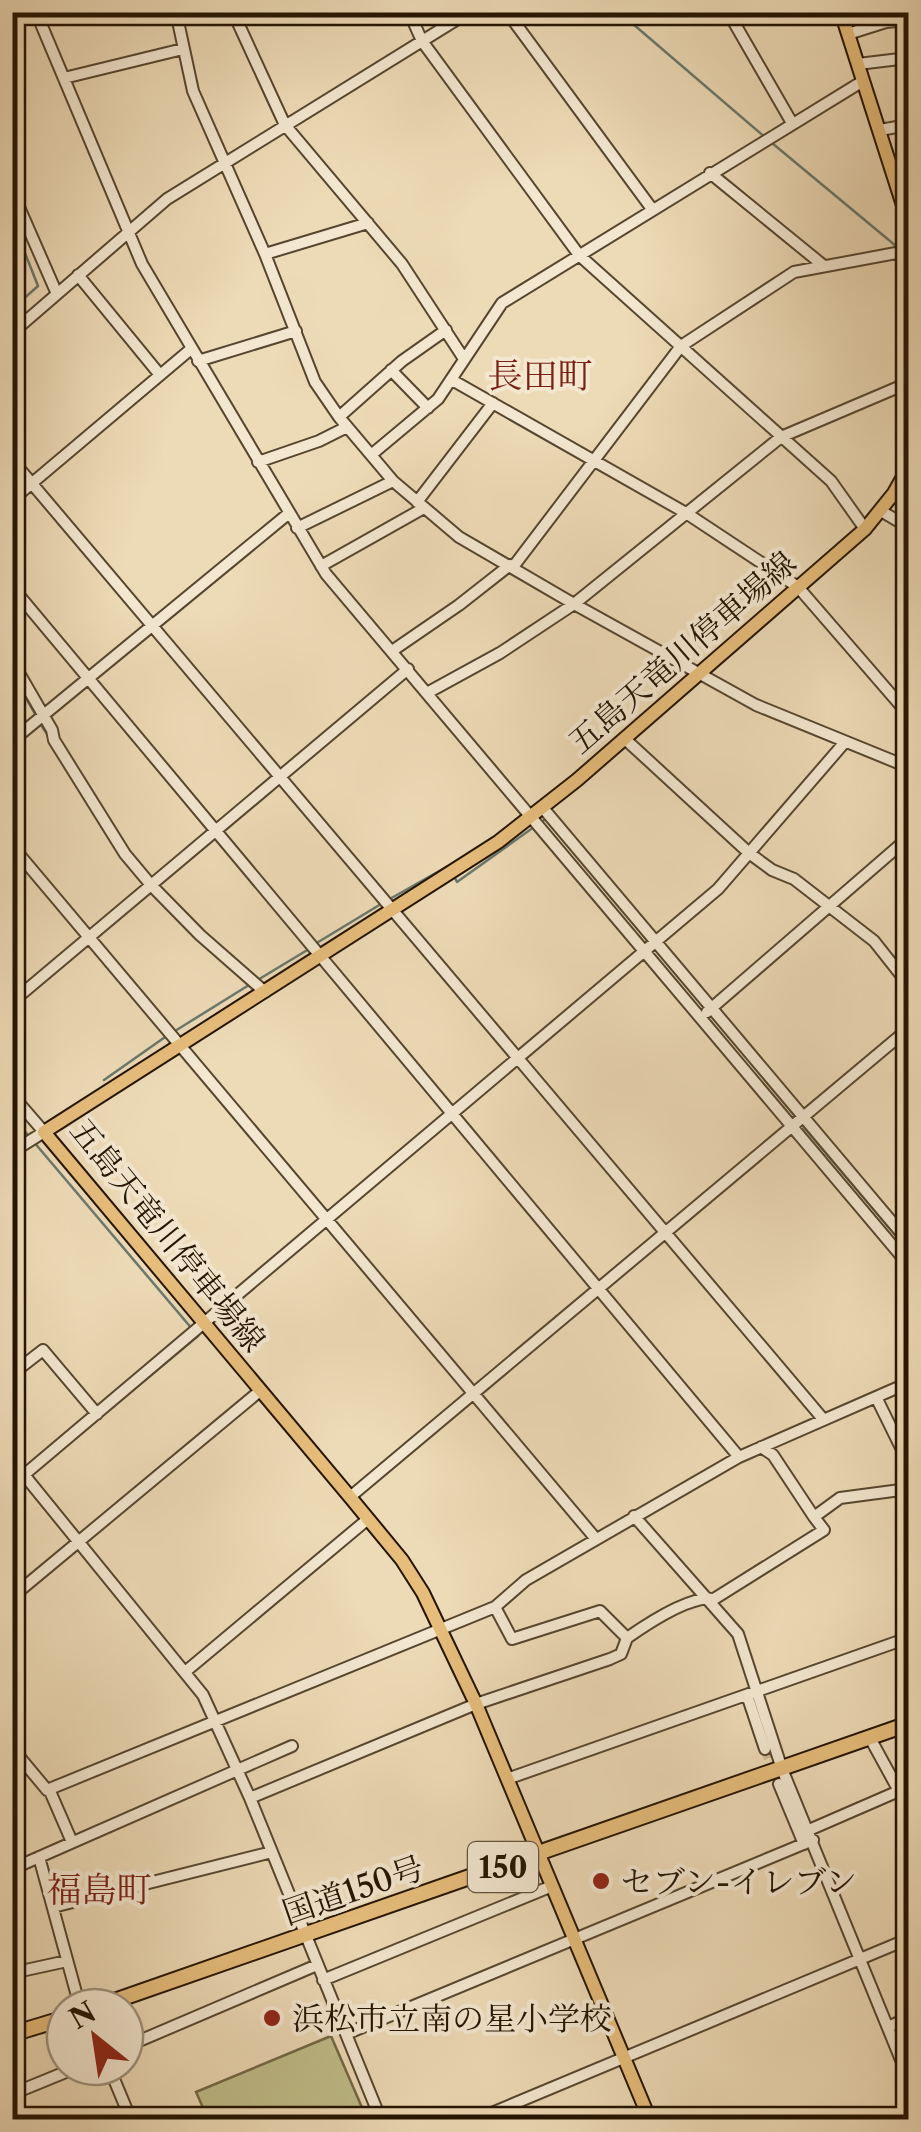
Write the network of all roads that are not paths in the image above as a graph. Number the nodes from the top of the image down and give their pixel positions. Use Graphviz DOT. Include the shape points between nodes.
graph roads {
  1 [pos="49,12"];
  2 [pos="176,12"];
  3 [pos="233,12"];
  4 [pos="409,12"];
  5 [pos="469,12"];
  6 [pos="507,12"];
  7 [pos="728,12"];
  8 [pos="841,12"];
  9 [pos="38,18"];
  10 [pos="908,20"];
  11 [pos="848,34"];
  12 [pos="422,41"];
  13 [pos="183,49"];
  14 [pos="908,58"];
  15 [pos="858,64"];
  16 [pos="64,78"];
  17 [pos="863,81"];
  18 [pos="792,124"];
  19 [pos="285,125"];
  20 [pos="908,126"];
  21 [pos="880,130"];
  22 [pos="224,162"];
  23 [pos="908,166"];
  24 [pos="892,170"];
  25 [pos="710,173"];
  26 [pos="12,191"];
  27 [pos="652,209"];
  28 [pos="908,218"];
  29 [pos="368,223"];
  30 [pos="128,233"];
  31 [pos="265,254"];
  32 [pos="579,254"];
  33 [pos="908,262"];
  34 [pos="824,266"];
  35 [pos="78,275"];
  36 [pos="57,294"];
  37 [pos="446,330"];
  38 [pos="296,331"];
  39 [pos="12,333"];
  40 [pos="680,346"];
  41 [pos="192,349"];
  42 [pos="464,358"];
  43 [pos="198,360"];
  44 [pos="391,370"];
  45 [pos="160,376"];
  46 [pos="452,380"];
  47 [pos="908,383"];
  48 [pos="493,403"];
  49 [pos="428,408"];
  50 [pos="343,422"];
  51 [pos="781,437"];
  52 [pos="371,455"];
  53 [pos="12,460"];
  54 [pos="596,460"];
  55 [pos="258,462"];
  56 [pos="907,474"];
  57 [pos="394,482"];
  58 [pos="32,483"];
  59 [pos="12,500"];
  60 [pos="420,505"];
  61 [pos="882,510"];
  62 [pos="686,513"];
  63 [pos="288,514"];
  64 [pos="908,527"];
  65 [pos="296,528"];
  66 [pos="866,529"];
  67 [pos="321,566"];
  68 [pos="512,566"];
  69 [pos="12,587"];
  70 [pos="798,587"];
  71 [pos="574,604"];
  72 [pos="154,626"];
  73 [pos="392,651"];
  74 [pos="12,661"];
  75 [pos="408,669"];
  76 [pos="700,673"];
  77 [pos="90,680"];
  78 [pos="427,693"];
  79 [pos="44,714"];
  80 [pos="908,714"];
  81 [pos="625,739"];
  82 [pos="12,741"];
  83 [pos="846,742"];
  84 [pos="907,765"];
  85 [pos="280,777"];
  86 [pos="538,812"];
  87 [pos="216,830"];
  88 [pos="908,838"];
  89 [pos="12,846"];
  90 [pos="749,853"];
  91 [pos="151,884"];
  92 [pos="830,909"];
  93 [pos="394,910"];
  94 [pos="88,936"];
  95 [pos="656,943"];
  96 [pos="645,950"];
  97 [pos="321,956"];
  98 [pos="908,984"];
  99 [pos="264,992"];
  100 [pos="12,1002"];
  101 [pos="707,1012"];
  102 [pos="908,1029"];
  103 [pos="181,1045"];
  104 [pos="518,1058"];
  105 [pos="12,1095"];
  106 [pos="452,1114"];
  107 [pos="802,1116"];
  108 [pos="792,1125"];
  109 [pos="44,1132"];
  110 [pos="12,1152"];
  111 [pos="327,1219"];
  112 [pos="665,1233"];
  113 [pos="908,1241"];
  114 [pos="908,1264"];
  115 [pos="597,1288"];
  116 [pos="205,1325"];
  117 [pos="12,1374"];
  118 [pos="908,1383"];
  119 [pos="260,1390"];
  120 [pos="473,1393"];
  121 [pos="876,1397"];
  122 [pos="97,1414"];
  123 [pos="823,1420"];
  124 [pos="761,1447"];
  125 [pos="739,1457"];
  126 [pos="12,1460"];
  127 [pos="908,1462"];
  128 [pos="24,1475"];
  129 [pos="12,1485"];
  130 [pos="908,1490"];
  131 [pos="350,1498"];
  132 [pos="634,1516"];
  133 [pos="814,1517"];
  134 [pos="368,1519"];
  135 [pos="596,1538"];
  136 [pos="78,1541"];
  137 [pos="12,1596"];
  138 [pos="708,1597"];
  139 [pos="495,1607"];
  140 [pos="442,1628"];
  141 [pos="627,1638"];
  142 [pos="908,1638"];
  143 [pos="185,1672"];
  144 [pos="752,1693"];
  145 [pos="476,1704"];
  146 [pos="214,1722"];
  147 [pos="908,1724"];
  148 [pos="870,1738"];
  149 [pos="292,1746"];
  150 [pos="12,1748"];
  151 [pos="765,1749"];
  152 [pos="236,1771"];
  153 [pos="780,1776"];
  154 [pos="507,1779"];
  155 [pos="49,1789"];
  156 [pos="904,1789"];
  157 [pos="250,1798"];
  158 [pos="809,1838"];
  159 [pos="72,1842"];
  160 [pos="272,1852"];
  161 [pos="538,1855"];
  162 [pos="38,1856"];
  163 [pos="12,1869"];
  164 [pos="552,1886"];
  165 [pos="52,1907"];
  166 [pos="306,1935"];
  167 [pos="574,1938"];
  168 [pos="908,1939"];
  169 [pos="862,1958"];
  170 [pos="68,1961"];
  171 [pos="317,1964"];
  172 [pos="12,1973"];
  173 [pos="323,1980"];
  174 [pos="75,1987"];
  175 [pos="145,1990"];
  176 [pos="908,2018"];
  177 [pos="45,2024"];
  178 [pos="888,2027"];
  179 [pos="12,2034"];
  180 [pos="346,2034"];
  181 [pos="145,2038"];
  182 [pos="624,2057"];
  183 [pos="908,2078"];
  184 [pos="45,2080"];
  185 [pos="116,2087"];
  186 [pos="12,2094"];
  187 [pos="908,2116"];
  188 [pos="130,2120"];
  189 [pos="381,2120"];
  190 [pos="475,2120"];
  191 [pos="650,2120"];
  192 [pos="901,2120"];
  1 -- 9 [label="street"];
  2 -- 13 [label="street"];
  3 -- 19 [label="street"];
  4 -- 12 [label="street"];
  5 -- 12 [label="street"];
  6 -- 27 [label="street"];
  7 -- 18 [label="street"];
  8 -- 11 [label="main road"];
  9 -- 16 [label="street"];
  10 -- 11 [label="street"];
  11 -- 15 [label="main road"];
  12 -- 19 [label="street"];
  12 -- 32 [label="street"];
  13 -- 16 [label="street"];
  13 -- 22 [label="street" via="193,92"];
  14 -- 15 [label="street"];
  15 -- 17 [label="main road"];
  16 -- 30 [label="street"];
  17 -- 18 [label="street"];
  17 -- 21 [label="main road"];
  18 -- 25 [label="street"];
  19 -- 22 [label="street"];
  19 -- 29 [label="street"];
  20 -- 21 [label="street"];
  21 -- 24 [label="main road"];
  22 -- 30 [label="street"];
  22 -- 31 [label="street"];
  23 -- 24 [label="street"];
  24 -- 28 [label="main road"];
  25 -- 27 [label="street"];
  25 -- 34 [label="street"];
  26 -- 36 [label="street"];
  27 -- 32 [label="street"];
  29 -- 31 [label="street"];
  29 -- 37 [label="street"];
  30 -- 35 [label="street"];
  30 -- 41 [label="street"];
  31 -- 38 [label="street"];
  32 -- 40 [label="street"];
  32 -- 42 [label="street" via="502,303"];
  33 -- 34 [label="street" via="896,253"];
  34 -- 40 [label="street" via="794,272"];
  35 -- 36 [label="street"];
  35 -- 45 [label="street"];
  36 -- 39 [label="street"];
  37 -- 42 [label="street"];
  37 -- 44 [label="street"];
  38 -- 43 [label="street"];
  38 -- 50 [label="street" via="315,382"];
  40 -- 51 [label="street"];
  40 -- 54 [label="street"];
  41 -- 43 [label="street"];
  41 -- 45 [label="street"];
  42 -- 46 [label="street"];
  43 -- 55 [label="street"];
  44 -- 49 [label="street"];
  44 -- 50 [label="street"];
  45 -- 58 [label="street"];
  46 -- 48 [label="street"];
  46 -- 49 [label="street"];
  47 -- 51 [label="street"];
  48 -- 54 [label="street"];
  48 -- 60 [label="street"];
  49 -- 52 [label="street"];
  50 -- 52 [label="street"];
  50 -- 55 [label="street" via="319,441"];
  51 -- 62 [label="street"];
  51 -- 66 [label="street" via="831,481"];
  52 -- 57 [label="street"];
  53 -- 58 [label="street"];
  54 -- 62 [label="street"];
  54 -- 68 [label="street"];
  55 -- 63 [label="street"];
  56 -- 61 [label="main road, 五島天竜川停車場線"];
  57 -- 60 [label="street"];
  57 -- 65 [label="street"];
  58 -- 59 [label="street"];
  58 -- 72 [label="street"];
  60 -- 67 [label="street"];
  60 -- 68 [label="street" via="459,537"];
  61 -- 64 [label="street"];
  61 -- 66 [label="main road, 五島天竜川停車場線"];
  62 -- 70 [label="street"];
  62 -- 71 [label="street"];
  63 -- 65 [label="street"];
  63 -- 72 [label="street"];
  65 -- 67 [label="street"];
  66 -- 70 [label="main road, 五島天竜川停車場線"];
  67 -- 73 [label="street"];
  68 -- 71 [label="street"];
  68 -- 73 [label="street"];
  69 -- 77 [label="street"];
  70 -- 76 [label="main road, 五島天竜川停車場線"];
  70 -- 80 [label="street"];
  71 -- 76 [label="street"];
  71 -- 78 [label="street"];
  72 -- 77 [label="street"];
  72 -- 85 [label="street"];
  73 -- 75 [label="street"];
  74 -- 79 [label="street"];
  75 -- 78 [label="street"];
  75 -- 85 [label="street"];
  76 -- 81 [label="main road, 五島天竜川停車場線"];
  76 -- 83 [label="street" via="756,705"];
  77 -- 79 [label="street"];
  77 -- 87 [label="street"];
  78 -- 86 [label="street"];
  79 -- 82 [label="street"];
  79 -- 91 [label="street" via="79,782"];
  81 -- 86 [label="main road, 五島天竜川停車場線"];
  81 -- 90 [label="street"];
  83 -- 84 [label="street"];
  83 -- 90 [label="street"];
  85 -- 87 [label="street"];
  85 -- 93 [label="street"];
  86 -- 93 [label="main road, 五島天竜川停車場線"];
  86 -- 95 [label="street"];
  86 -- 96 [label="street"];
  87 -- 91 [label="street"];
  87 -- 97 [label="street"];
  88 -- 92 [label="street"];
  89 -- 94 [label="street"];
  90 -- 92 [label="street"];
  90 -- 95 [label="street"];
  91 -- 94 [label="street"];
  91 -- 99 [label="street"];
  92 -- 98 [label="street" via="874,941"];
  92 -- 101 [label="street"];
  93 -- 97 [label="main road, 五島天竜川停車場線"];
  93 -- 104 [label="street"];
  94 -- 100 [label="street"];
  94 -- 103 [label="street"];
  95 -- 96 [label="street"];
  95 -- 101 [label="street"];
  96 -- 101 [label="street"];
  96 -- 104 [label="street"];
  97 -- 99 [label="main road, 五島天竜川停車場線"];
  97 -- 106 [label="street"];
  99 -- 103 [label="main road, 五島天竜川停車場線"];
  101 -- 107 [label="street"];
  101 -- 108 [label="street"];
  102 -- 107 [label="street"];
  103 -- 109 [label="main road, 五島天竜川停車場線"];
  103 -- 111 [label="street"];
  104 -- 106 [label="street"];
  104 -- 112 [label="street"];
  105 -- 109 [label="street"];
  106 -- 111 [label="street"];
  106 -- 115 [label="street"];
  107 -- 108 [label="street"];
  107 -- 113 [label="street"];
  108 -- 112 [label="street"];
  108 -- 114 [label="street"];
  109 -- 110 [label="street"];
  109 -- 116 [label="main road, 五島天竜川停車場線"];
  111 -- 116 [label="street"];
  111 -- 120 [label="street"];
  112 -- 115 [label="street"];
  112 -- 123 [label="street"];
  115 -- 120 [label="street"];
  115 -- 125 [label="street"];
  116 -- 119 [label="main road, 五島天竜川停車場線"];
  116 -- 122 [label="street"];
  117 -- 122 [label="street" via="43,1350"];
  118 -- 121 [label="street"];
  119 -- 131 [label="main road, 五島天竜川停車場線"];
  119 -- 136 [label="street"];
  120 -- 131 [label="street"];
  120 -- 135 [label="street"];
  121 -- 123 [label="street"];
  121 -- 127 [label="street"];
  122 -- 128 [label="street"];
  123 -- 124 [label="street"];
  124 -- 125 [label="street"];
  124 -- 133 [label="street"];
  125 -- 132 [label="street"];
  126 -- 128 [label="street"];
  128 -- 129 [label="street"];
  128 -- 136 [label="street"];
  130 -- 133 [label="street" via="840,1498"];
  131 -- 134 [label="main road, 五島天竜川停車場線"];
  132 -- 135 [label="street"];
  132 -- 138 [label="street"];
  133 -- 138 [label="street" via="824,1530"];
  134 -- 140 [label="main road, 五島天竜川停車場線" via="402,1560"];
  134 -- 143 [label="street"];
  135 -- 139 [label="street"];
  136 -- 137 [label="street"];
  136 -- 143 [label="street"];
  138 -- 141 [label="street"];
  138 -- 144 [label="street" via="738,1634"];
  139 -- 140 [label="street"];
  139 -- 141 [label="street" via="512,1639 600,1611"];
  140 -- 145 [label="main road, 五島天竜川停車場線"];
  140 -- 146 [label="street"];
  141 -- 145 [label="street" via="621,1654"];
  142 -- 144 [label="street"];
  143 -- 146 [label="street"];
  144 -- 151 [label="street"];
  144 -- 153 [label="street"];
  144 -- 154 [label="street"];
  145 -- 154 [label="main road, 五島天竜川停車場線"];
  145 -- 157 [label="street"];
  146 -- 152 [label="street"];
  146 -- 155 [label="street"];
  147 -- 148 [label="highway, 国道150号 / 150"];
  148 -- 153 [label="highway, 国道150号 / 150"];
  148 -- 156 [label="street"];
  149 -- 152 [label="street"];
  150 -- 155 [label="street"];
  152 -- 157 [label="street"];
  152 -- 159 [label="street"];
  153 -- 158 [label="street"];
  153 -- 161 [label="highway, 国道150号 / 150"];
  154 -- 161 [label="main road, 五島天竜川停車場線"];
  155 -- 159 [label="street"];
  156 -- 158 [label="street"];
  157 -- 160 [label="street"];
  158 -- 167 [label="street"];
  158 -- 169 [label="street"];
  159 -- 162 [label="street"];
  160 -- 165 [label="street"];
  160 -- 166 [label="street"];
  161 -- 164 [label="main road, 五島天竜川停車場線"];
  161 -- 166 [label="highway, 国道150号 / 150"];
  162 -- 163 [label="street"];
  162 -- 165 [label="street"];
  164 -- 167 [label="main road, 五島天竜川停車場線"];
  164 -- 173 [label="street"];
  165 -- 170 [label="street"];
  166 -- 171 [label="street"];
  166 -- 175 [label="highway, 国道150号 / 150"];
  167 -- 180 [label="street"];
  167 -- 182 [label="main road, 五島天竜川停車場線"];
  168 -- 169 [label="street"];
  169 -- 178 [label="street"];
  169 -- 182 [label="street"];
  170 -- 172 [label="street"];
  170 -- 174 [label="street"];
  171 -- 173 [label="street"];
  171 -- 181 [label="street"];
  173 -- 180 [label="street"];
  176 -- 178 [label="street"];
  177 -- 179 [label="highway"];
  178 -- 183 [label="street"];
  180 -- 189 [label="street"];
  182 -- 190 [label="street"];
  182 -- 191 [label="main road, 五島天竜川停車場線"];
  184 -- 186 [label="street"];
  185 -- 188 [label="street"];
  187 -- 192 [label="street"];
}
